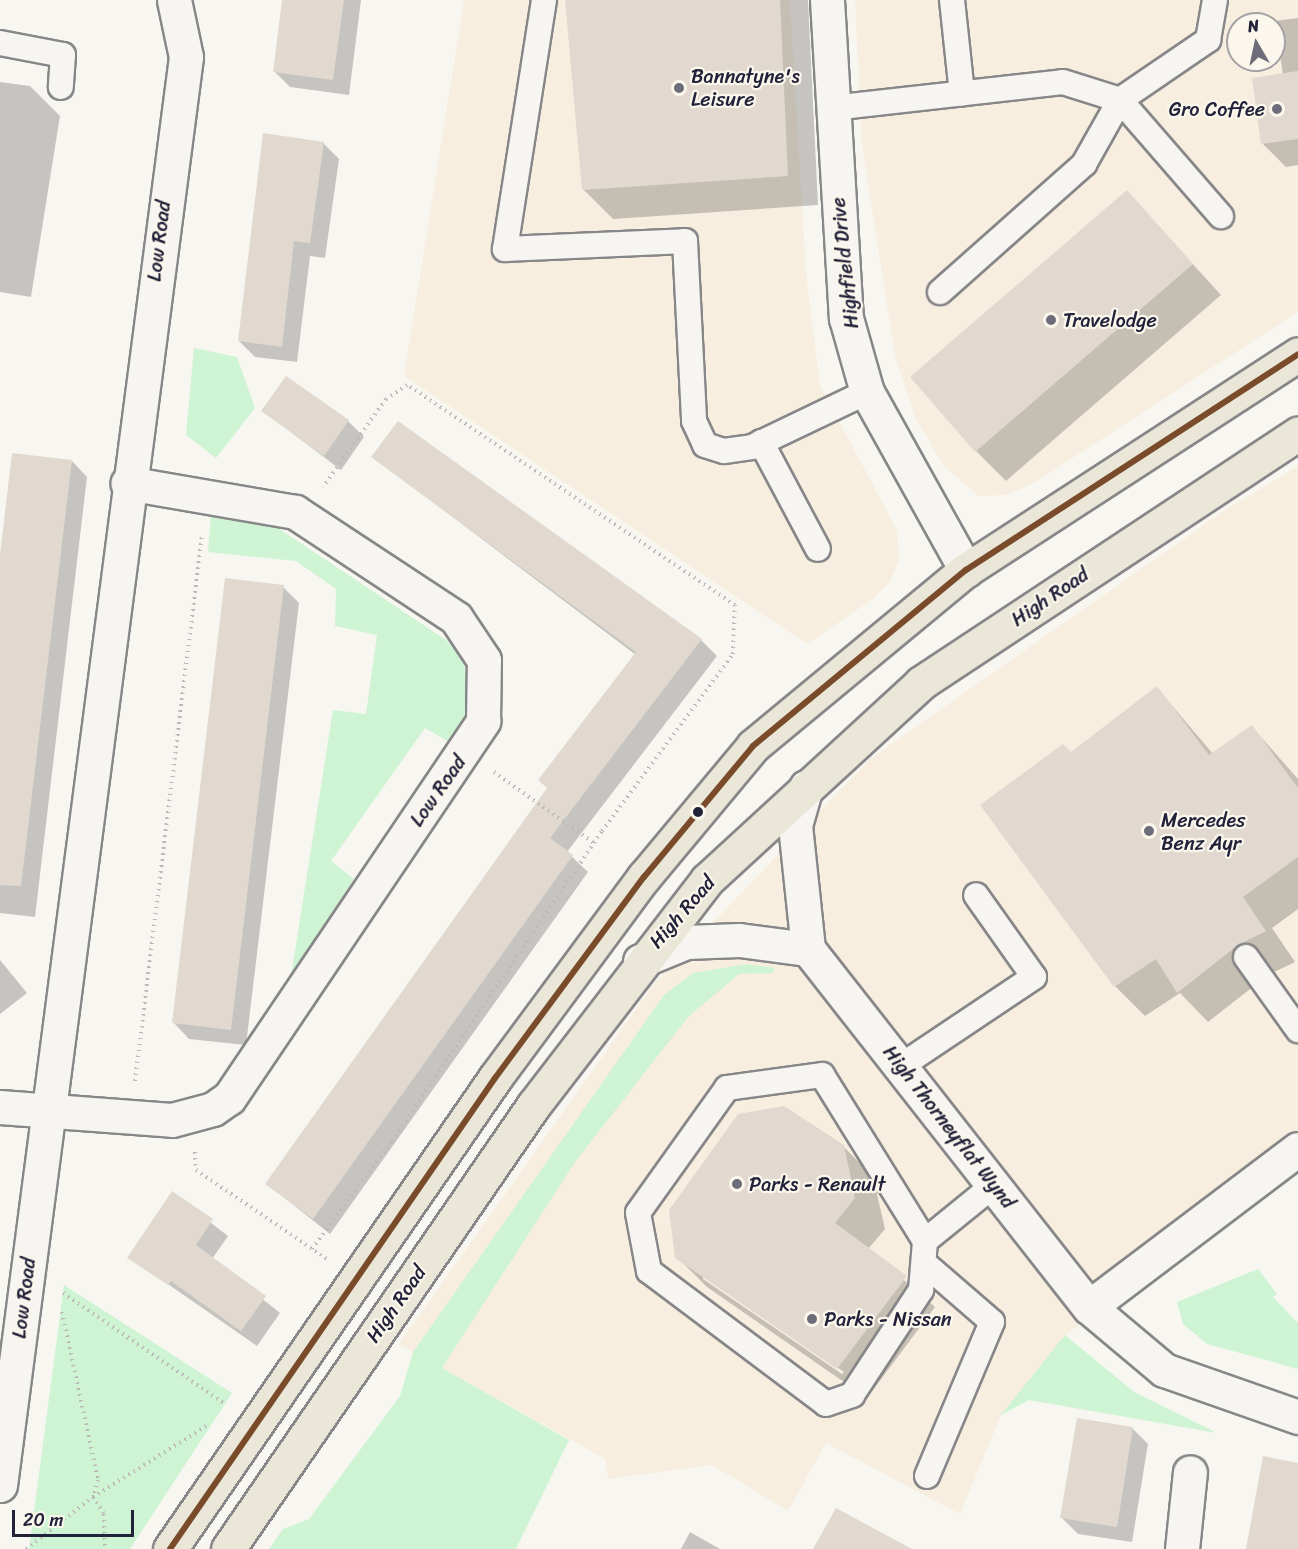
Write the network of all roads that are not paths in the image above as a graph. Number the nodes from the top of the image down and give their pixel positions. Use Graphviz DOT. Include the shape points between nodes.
graph roads {
  1 [pos="174,0"];
  2 [pos="544,0"];
  3 [pos="827,0"];
  4 [pos="952,0"];
  5 [pos="1215,0"];
  6 [pos="0,43"];
  7 [pos="61,87"];
  8 [pos="962,93"];
  9 [pos="1120,100"];
  10 [pos="832,108"];
  11 [pos="1221,216"];
  12 [pos="940,292"];
  13 [pos="1298,354"];
  14 [pos="867,392"];
  15 [pos="1298,433"];
  16 [pos="761,442"];
  17 [pos="127,483"];
  18 [pos="818,549"];
  19 [pos="966,570"];
  20 [pos="806,787"];
  21 [pos="976,895"];
  22 [pos="808,949"];
  23 [pos="1246,957"];
  24 [pos="640,961"];
  25 [pos="1298,1030"];
  26 [pos="901,1066"];
  27 [pos="0,1107"];
  28 [pos="48,1111"];
  29 [pos="1298,1149"];
  30 [pos="994,1185"];
  31 [pos="924,1252"];
  32 [pos="1089,1307"];
  33 [pos="1298,1417"];
  34 [pos="1190,1472"];
  35 [pos="927,1476"];
  36 [pos="0,1485"];
  37 [pos="170,1549"];
  38 [pos="228,1549"];
  39 [pos="1182,1549"];
  1 -- 17 [label="street, Low Road" via="186,57"];
  2 -- 16 [label="lane" via="504,249 685,241 694,421 705,445 724,451"];
  3 -- 10 [label="street, Highfield Drive"];
  4 -- 8 [label="lane"];
  5 -- 9 [label="lane" via="1208,40"];
  6 -- 7 [label="lane" via="63,55"];
  8 -- 9 [label="lane" via="1063,82"];
  8 -- 10 [label="lane"];
  9 -- 11 [label="lane"];
  9 -- 12 [label="lane" via="1084,164"];
  10 -- 14 [label="street, Highfield Drive" via="846,318"];
  13 -- 19 [label="main road"];
  14 -- 16 [label="lane"];
  14 -- 19 [label="street, Highfield Drive"];
  15 -- 20 [label="main road, High Road" via="921,683"];
  16 -- 18 [label="lane"];
  17 -- 28 [label="street, Low Road"];
  17 -- 28 [label="street, Low Road" via="274,505 302,517 456,618 473,637 488,680 483,721 466,752 229,1098 192,1116 130,1117"];
  19 -- 37 [label="main road" via="753,746 644,876 495,1078"];
  20 -- 22 [label="street" via="795,825"];
  20 -- 24 [label="main road, High Road" via="707,880"];
  21 -- 26 [label="lane" via="1034,977"];
  22 -- 24 [label="street" via="739,940 686,942"];
  22 -- 26 [label="street, High Thorneyflat Wynd"];
  23 -- 25 [label="lane"];
  24 -- 38 [label="main road, High Road" via="533,1106"];
  26 -- 30 [label="street, High Thorneyflat Wynd"];
  27 -- 28 [label="street"];
  28 -- 36 [label="street, Low Road"];
  29 -- 32 [label="street"];
  30 -- 31 [label="lane"];
  30 -- 32 [label="street, High Thorneyflat Wynd"];
  31 -- 31 [label="lane" via="921,1290 852,1395 826,1404 649,1271 638,1213 727,1088 822,1075"];
  31 -- 35 [label="lane" via="992,1322"];
  32 -- 33 [label="street, High Thorneyflat Wynd" via="1164,1370"];
  34 -- 39 [label="street"];
}
